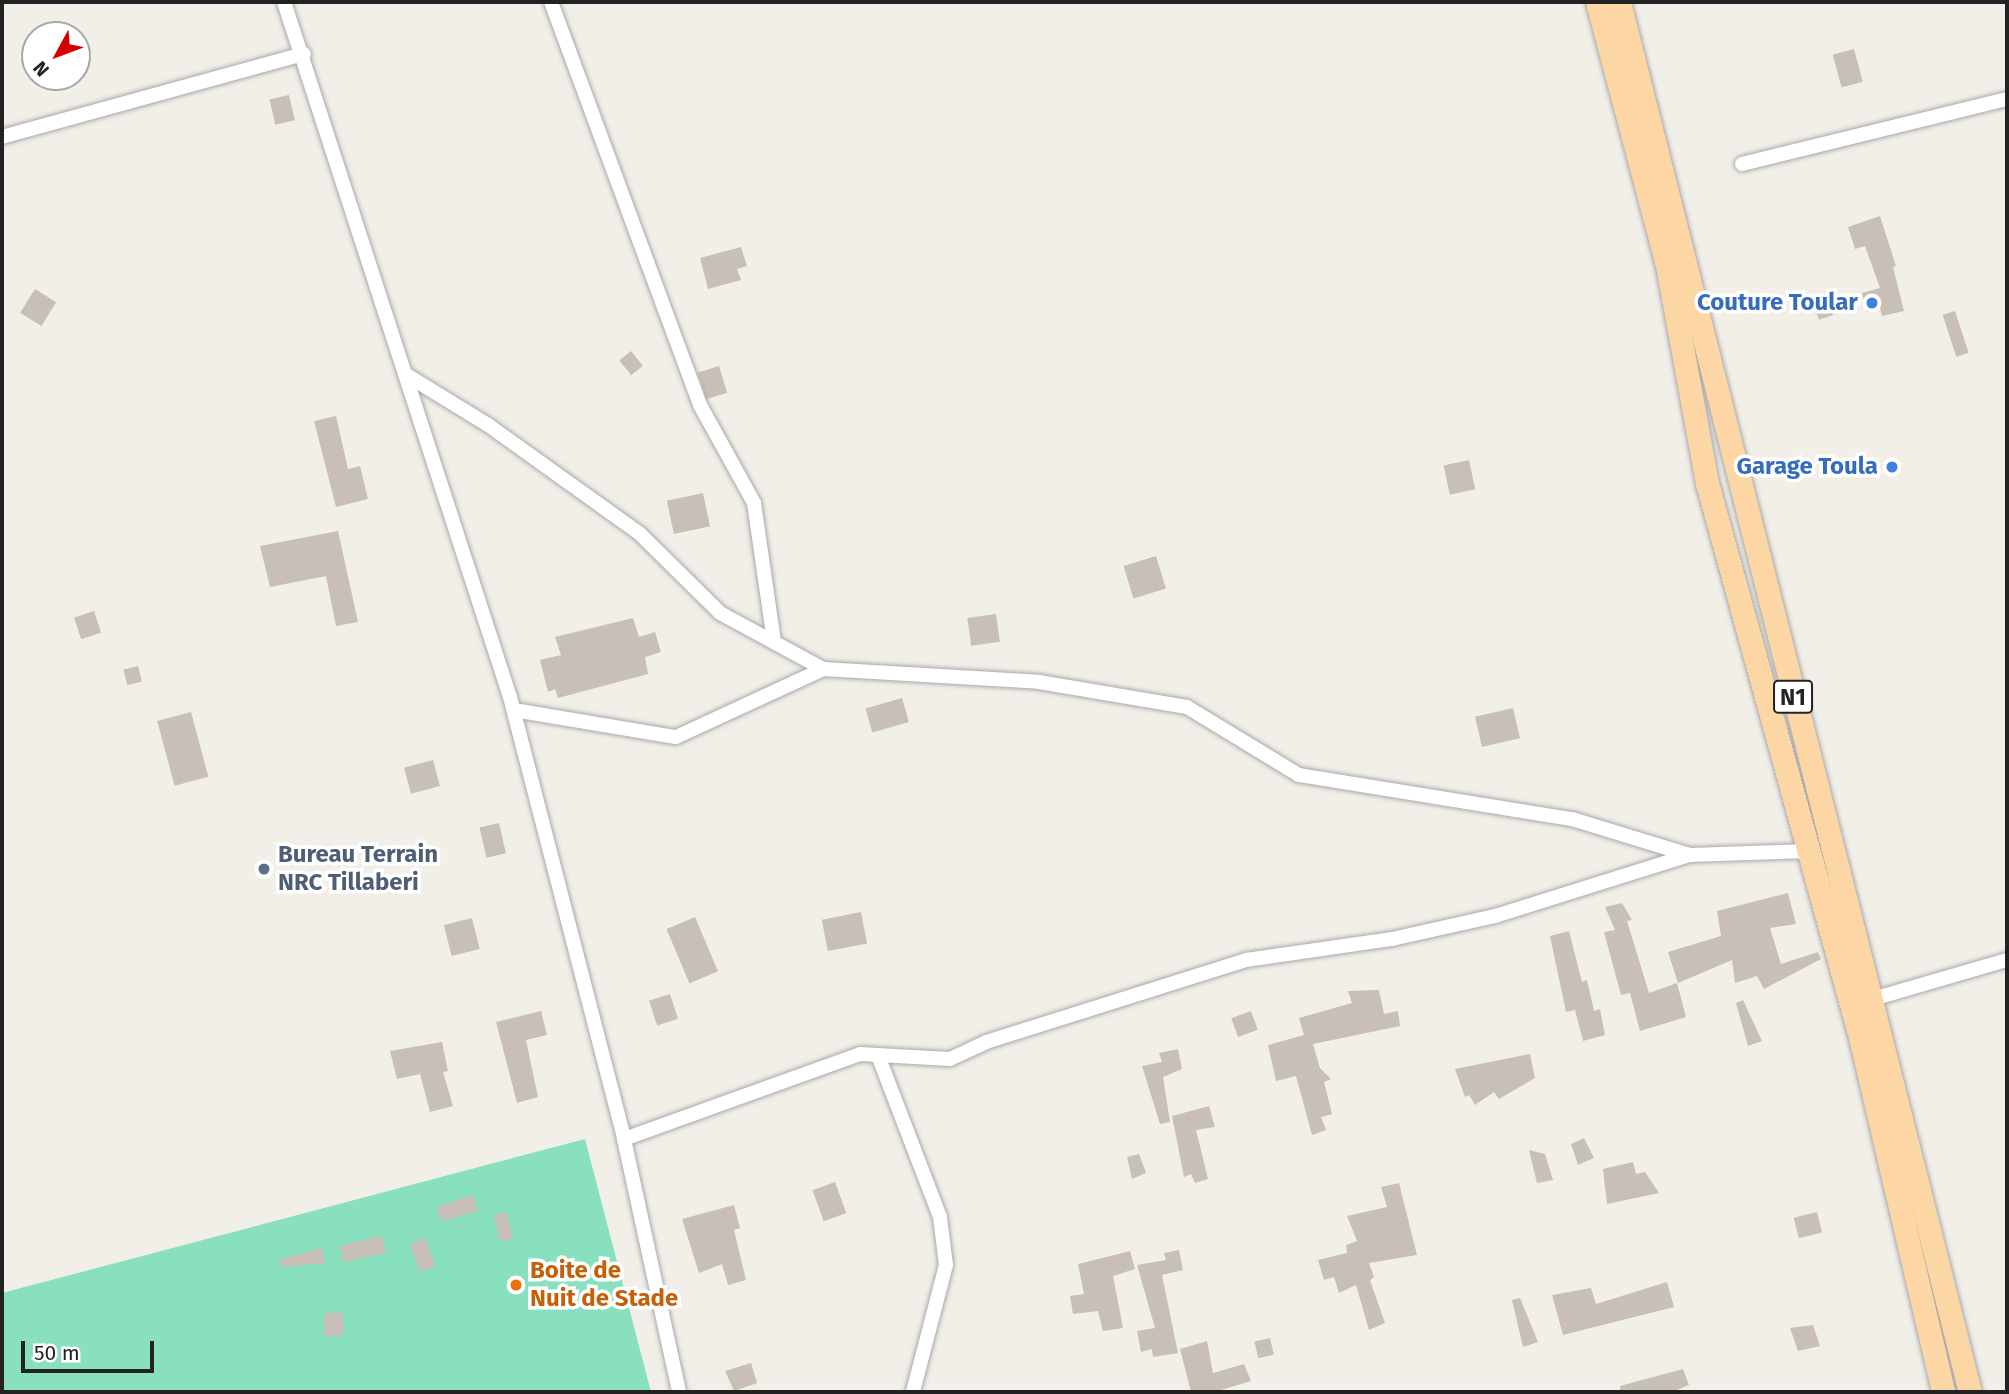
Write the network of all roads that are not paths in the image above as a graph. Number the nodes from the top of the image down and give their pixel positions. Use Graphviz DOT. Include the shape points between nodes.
graph roads {
  1 [pos="284,2"];
  2 [pos="551,2"];
  3 [pos="1597,2"];
  4 [pos="1619,2"];
  5 [pos="304,54"];
  6 [pos="2007,99"];
  7 [pos="2,137"];
  8 [pos="1742,164"];
  9 [pos="405,374"];
  10 [pos="774,642"];
  11 [pos="823,669"];
  12 [pos="514,710"];
  13 [pos="1808,851"];
  14 [pos="1690,855"];
  15 [pos="2007,960"];
  16 [pos="1869,1000"];
  17 [pos="879,1058"];
  18 [pos="624,1139"];
  19 [pos="1944,1290"];
  20 [pos="1921,1295"];
  21 [pos="679,1392"];
  22 [pos="913,1392"];
  23 [pos="1943,1392"];
  24 [pos="1969,1392"];
  1 -- 5 [label="street"];
  2 -- 10 [label="street" via="701,405 754,503"];
  3 -- 13 [label="main road, N1" via="1667,265 1707,483"];
  4 -- 16 [label="main road, N1"];
  5 -- 7 [label="street"];
  5 -- 9 [label="street"];
  6 -- 8 [label="street"];
  9 -- 10 [label="street" via="488,425 640,534 720,612"];
  9 -- 12 [label="street"];
  10 -- 11 [label="street"];
  11 -- 12 [label="street" via="676,737"];
  11 -- 14 [label="street" via="1039,682 1187,707 1299,775 1572,819"];
  12 -- 18 [label="street"];
  13 -- 14 [label="street"];
  13 -- 20 [label="main road, N1" via="1860,1037"];
  14 -- 17 [label="street" via="1495,916 1391,939 1246,960 986,1042 950,1059"];
  15 -- 16 [label="street"];
  16 -- 19 [label="main road, N1"];
  17 -- 18 [label="street" via="860,1054"];
  17 -- 22 [label="street" via="940,1217 946,1265"];
  18 -- 21 [label="street"];
  19 -- 20 [label="main road"];
  19 -- 24 [label="main road, N1"];
  20 -- 23 [label="main road, N1"];
}
